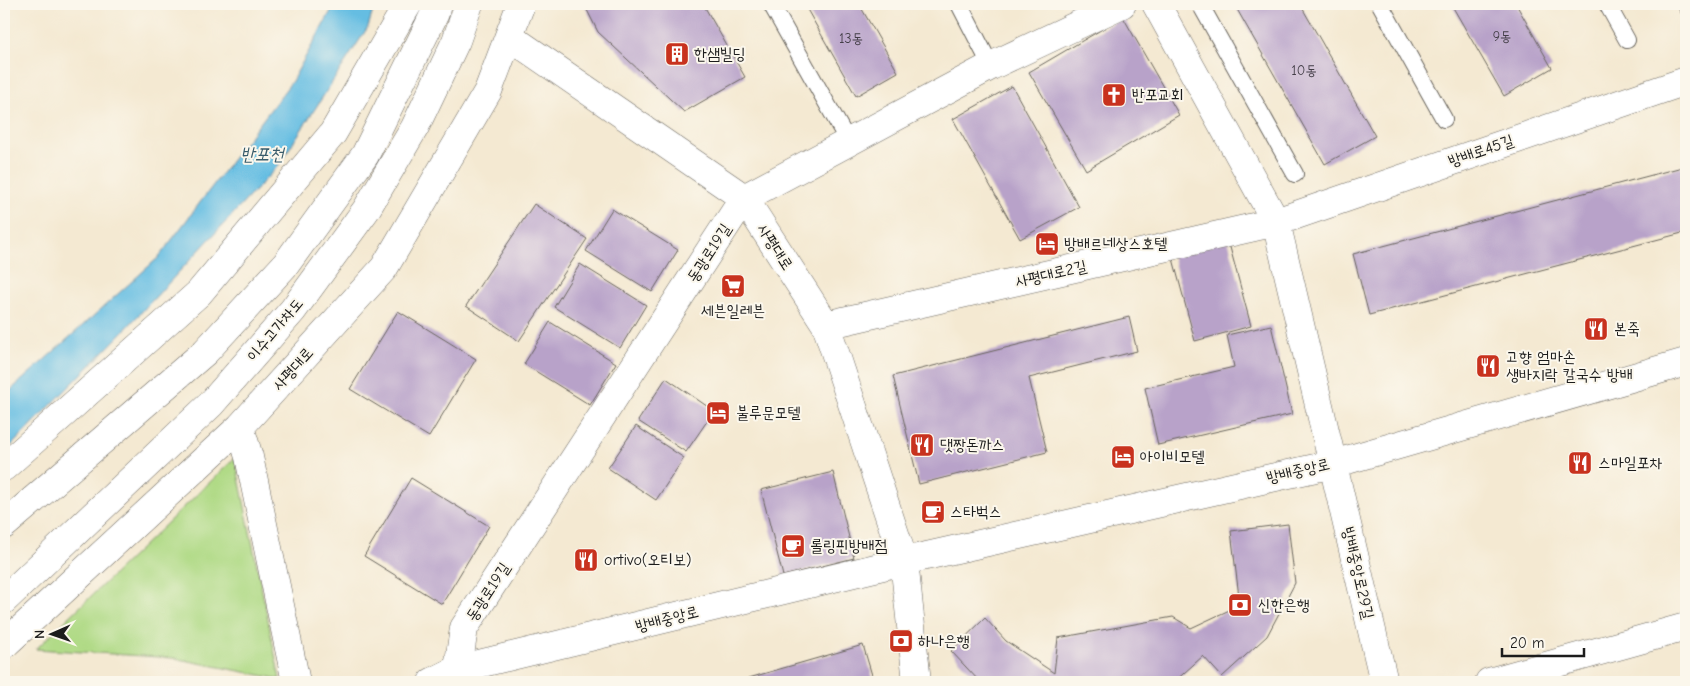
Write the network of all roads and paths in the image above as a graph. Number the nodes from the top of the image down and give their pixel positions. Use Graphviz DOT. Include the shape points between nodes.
graph roads {
  1 [pos="408,4"];
  2 [pos="437,4"];
  3 [pos="469,4"];
  4 [pos="521,4"];
  5 [pos="771,4"];
  6 [pos="960,4"];
  7 [pos="1122,4"];
  8 [pos="1156,4"];
  9 [pos="1200,4"];
  10 [pos="1380,4"];
  11 [pos="1607,4"];
  12 [pos="510,37"];
  13 [pos="1627,40"];
  14 [pos="991,66"];
  15 [pos="1686,81"];
  16 [pos="1444,118"];
  17 [pos="849,143"];
  18 [pos="1295,174"];
  19 [pos="744,198"];
  20 [pos="1276,222"];
  21 [pos="826,325"];
  22 [pos="1686,362"];
  23 [pos="240,427"];
  24 [pos="1333,464"];
  25 [pos="4,466"];
  26 [pos="7,519"];
  27 [pos="904,562"];
  28 [pos="4,600"];
  29 [pos="1686,627"];
  30 [pos="4,645"];
  31 [pos="464,676"];
  32 [pos="296,682"];
  33 [pos="432,682"];
  34 [pos="917,682"];
  35 [pos="1384,682"];
  36 [pos="1489,682"];
  1 -- 25 [label="street" via="333,133 199,294"];
  2 -- 26 [label="street" via="365,155 286,264 205,352"];
  3 -- 28 [label="street, 이수고가차도" via="456,41 415,127 366,210 293,310 211,404"];
  4 -- 12 [label="street, 사평대로"];
  5 -- 17 [label="lane"];
  6 -- 14 [label="lane"];
  7 -- 14 [label="street, 동광로19길"];
  8 -- 20 [label="street"];
  9 -- 18 [label="lane"];
  10 -- 16 [label="lane"];
  11 -- 13 [label="lane"];
  12 -- 19 [label="street, 사평대로"];
  12 -- 23 [label="street, 사평대로" via="488,91 384,268"];
  14 -- 17 [label="street, 동광로19길"];
  15 -- 20 [label="street, 방배로45길"];
  17 -- 19 [label="street, 동광로19길"];
  19 -- 21 [label="street, 사평대로"];
  19 -- 31 [label="street, 동광로19길" via="464,628"];
  20 -- 21 [label="street, 사평대로2길"];
  20 -- 24 [label="street"];
  21 -- 27 [label="street, 사평대로"];
  22 -- 24 [label="street, 방배중앙로"];
  23 -- 30 [label="street, 사평대로"];
  23 -- 32 [label="street" via="250,456"];
  24 -- 27 [label="street, 방배중앙로"];
  24 -- 35 [label="street, 방배중앙로29길"];
  27 -- 31 [label="street, 방배중앙로"];
  27 -- 34 [label="street"];
  29 -- 36 [label="street"];
  31 -- 33 [label="street, 방배중앙로"];
}
